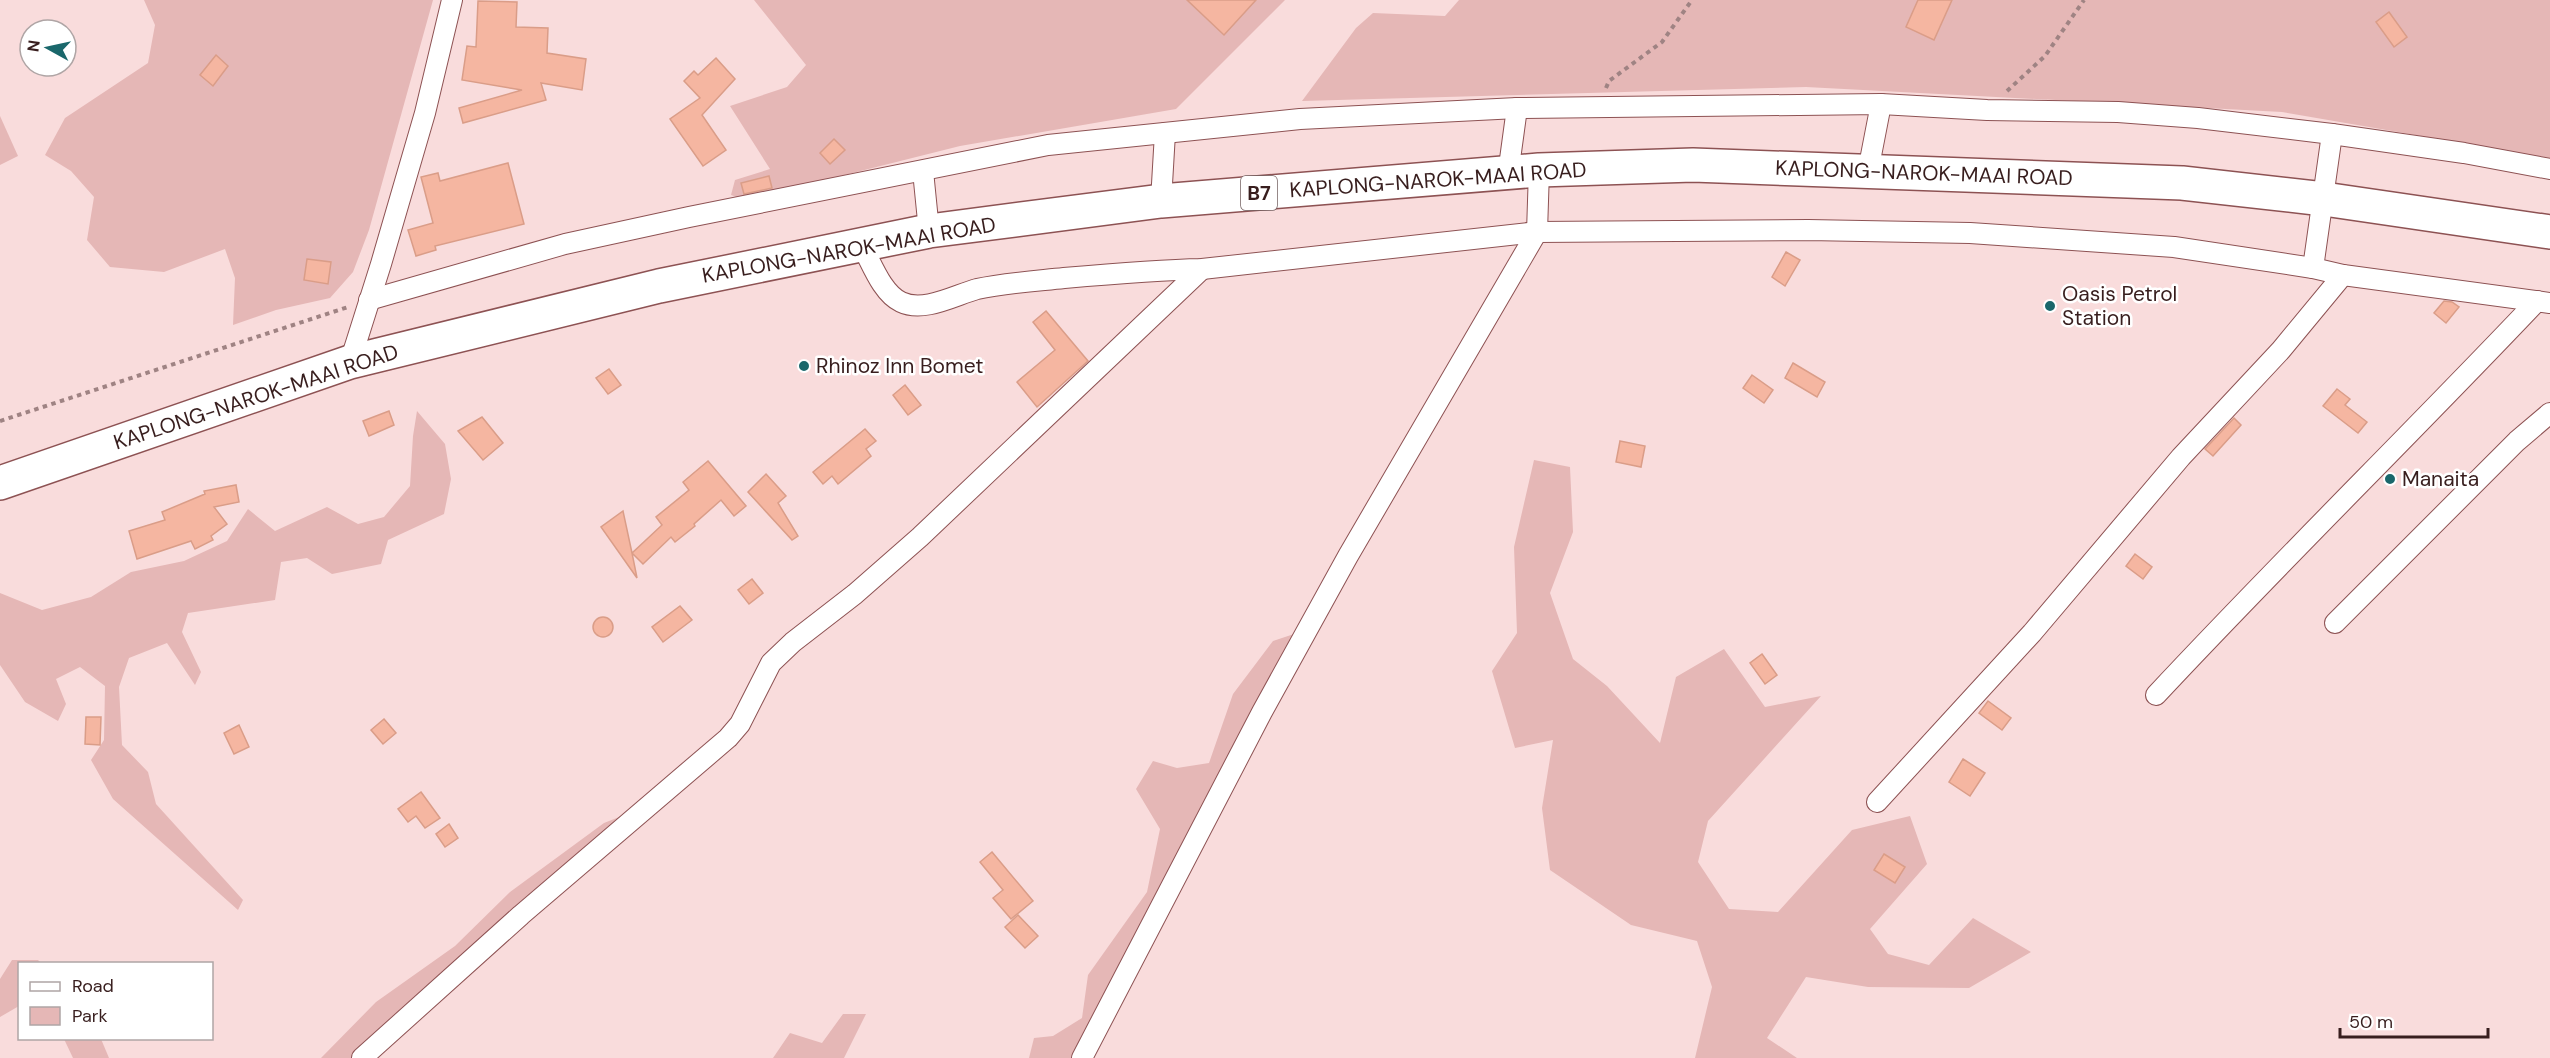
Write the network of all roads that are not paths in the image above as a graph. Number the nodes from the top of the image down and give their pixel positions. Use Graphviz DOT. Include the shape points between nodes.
graph roads {
  1 [pos="452,0"];
  2 [pos="1881,104"];
  3 [pos="1517,108"];
  4 [pos="1165,133"];
  5 [pos="2332,135"];
  6 [pos="2550,169"];
  7 [pos="923,171"];
  8 [pos="1868,171"];
  9 [pos="1524,172"];
  10 [pos="2324,200"];
  11 [pos="1161,201"];
  12 [pos="929,231"];
  13 [pos="1538,232"];
  14 [pos="2550,232"];
  15 [pos="862,246"];
  16 [pos="2313,267"];
  17 [pos="1202,269"];
  18 [pos="2343,275"];
  19 [pos="369,300"];
  20 [pos="2543,302"];
  21 [pos="350,362"];
  22 [pos="2550,413"];
  23 [pos="0,483"];
  24 [pos="2335,623"];
  25 [pos="2156,696"];
  26 [pos="1877,802"];
  27 [pos="362,1058"];
  28 [pos="1082,1058"];
  1 -- 19 [label="street" via="422,124"];
  2 -- 3 [label="street"];
  2 -- 5 [label="street" via="2118,112"];
  2 -- 8 [label="street"];
  3 -- 4 [label="street" via="1300,119"];
  3 -- 9 [label="street"];
  4 -- 7 [label="street" via="1047,145"];
  4 -- 11 [label="street"];
  5 -- 6 [label="street"];
  5 -- 10 [label="street"];
  7 -- 12 [label="street"];
  7 -- 19 [label="street" via="566,244"];
  8 -- 9 [label="highway, KAPLONG-NAROK-MAAI ROAD / B7" via="1693,165"];
  8 -- 10 [label="highway, KAPLONG-NAROK-MAAI ROAD / B7" via="2182,183"];
  9 -- 11 [label="highway, KAPLONG-NAROK-MAAI ROAD / B7"];
  9 -- 13 [label="street"];
  10 -- 14 [label="highway, KAPLONG-NAROK-MAAI ROAD / B7"];
  10 -- 16 [label="street"];
  11 -- 12 [label="highway, KAPLONG-NAROK-MAAI ROAD / B7"];
  12 -- 15 [label="highway, KAPLONG-NAROK-MAAI ROAD / B7"];
  13 -- 16 [label="street" via="1970,233 2174,247"];
  13 -- 17 [label="street"];
  13 -- 28 [label="street" via="1348,556"];
  15 -- 17 [label="street" via="886,288 902,302 913,305 1038,280"];
  15 -- 21 [label="highway, KAPLONG-NAROK-MAAI ROAD / B7" via="659,286"];
  16 -- 18 [label="street"];
  17 -- 27 [label="street" via="920,537 771,663 740,724 728,738"];
  18 -- 20 [label="street"];
  18 -- 26 [label="street" via="2032,633"];
  19 -- 21 [label="street"];
  20 -- 25 [label="street" via="2250,594"];
  21 -- 23 [label="highway, KAPLONG-NAROK-MAAI ROAD / B7"];
  22 -- 24 [label="street" via="2517,441"];
}
